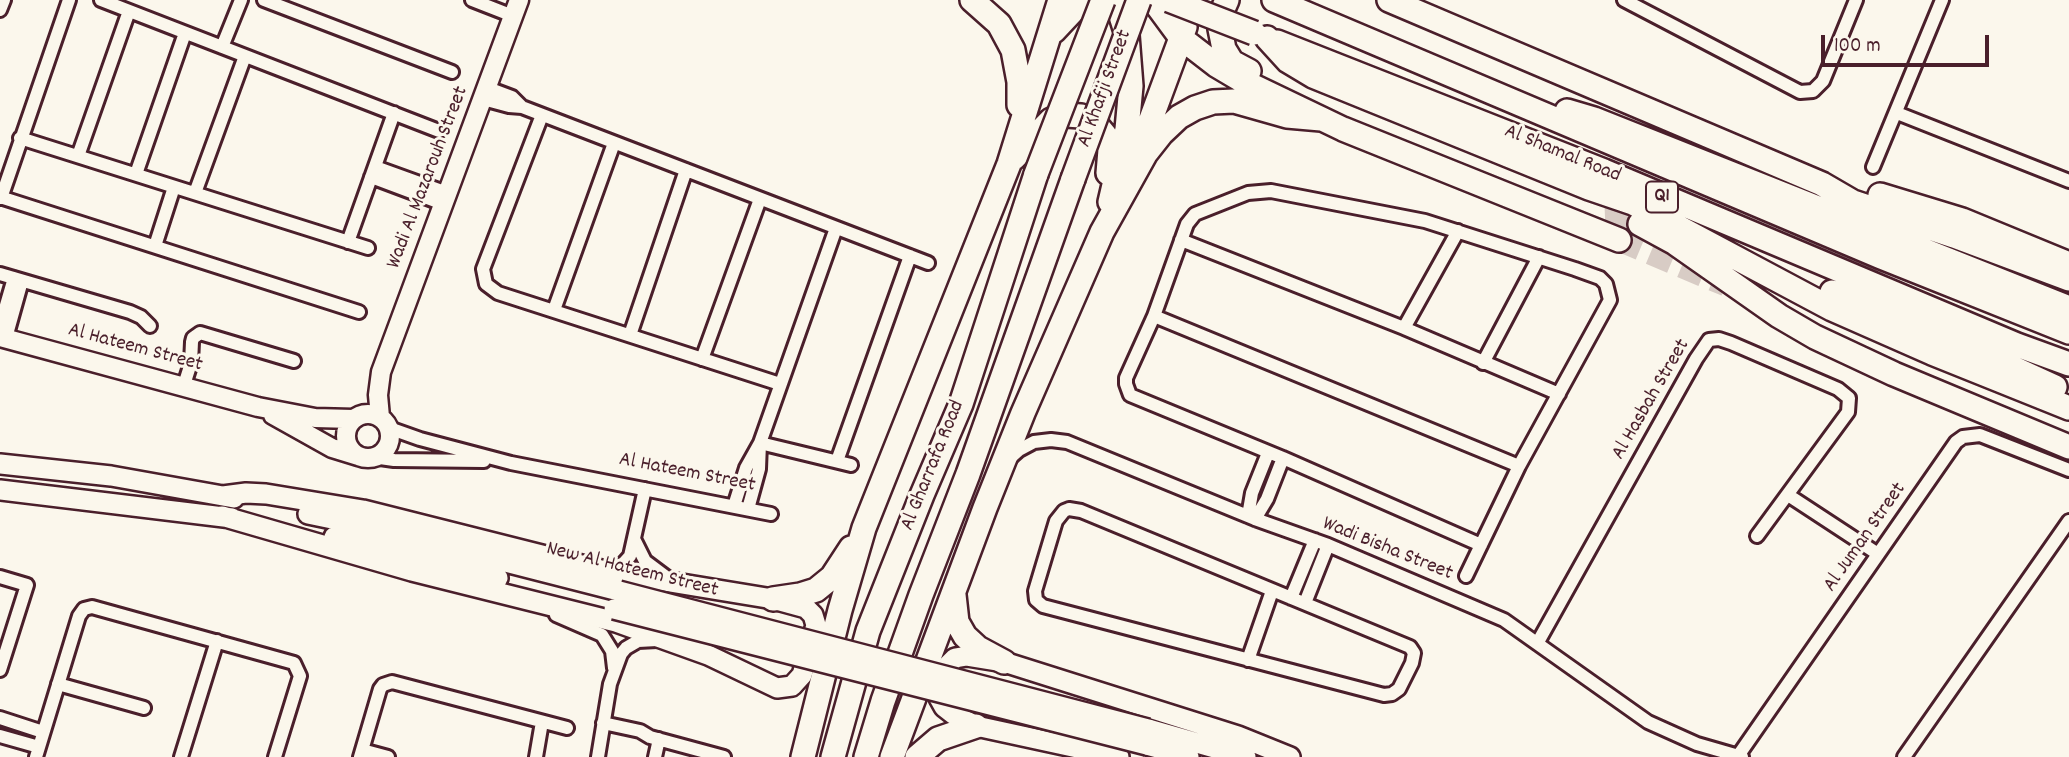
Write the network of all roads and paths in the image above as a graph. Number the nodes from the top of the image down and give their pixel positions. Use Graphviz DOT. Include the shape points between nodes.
graph roads {
  1 [pos="4,0"];
  2 [pos="69,0"];
  3 [pos="101,0"];
  4 [pos="241,0"];
  5 [pos="264,0"];
  6 [pos="472,0"];
  7 [pos="972,0"];
  8 [pos="1060,0"];
  9 [pos="1083,0"];
  10 [pos="1103,0"];
  11 [pos="1116,0"];
  12 [pos="1139,0"];
  13 [pos="1153,0"];
  14 [pos="1170,0"];
  15 [pos="1195,0"];
  16 [pos="1227,0"];
  17 [pos="1274,0"];
  18 [pos="1390,0"];
  19 [pos="1624,0"];
  20 [pos="1856,0"];
  21 [pos="1942,0"];
  22 [pos="516,8"];
  23 [pos="0,10"];
  24 [pos="129,11"];
  25 [pos="185,33"];
  26 [pos="1261,36"];
  27 [pos="1181,38"];
  28 [pos="1046,40"];
  29 [pos="222,47"];
  30 [pos="244,56"];
  31 [pos="452,72"];
  32 [pos="485,94"];
  33 [pos="1535,110"];
  34 [pos="394,113"];
  35 [pos="1897,113"];
  36 [pos="542,115"];
  37 [pos="1321,119"];
  38 [pos="439,131"];
  39 [pos="20,138"];
  40 [pos="614,143"];
  41 [pos="78,156"];
  42 [pos="1009,164"];
  43 [pos="1873,167"];
  44 [pos="685,170"];
  45 [pos="373,172"];
  46 [pos="136,174"];
  47 [pos="1036,174"];
  48 [pos="1073,179"];
  49 [pos="2069,181"];
  50 [pos="1822,184"];
  51 [pos="1127,185"];
  52 [pos="174,187"];
  53 [pos="1589,188"];
  54 [pos="195,193"];
  55 [pos="1,198"];
  56 [pos="445,198"];
  57 [pos="760,199"];
  58 [pos="1605,217"];
  59 [pos="1569,219"];
  60 [pos="836,228"];
  61 [pos="1458,231"];
  62 [pos="1102,232"];
  63 [pos="1181,240"];
  64 [pos="1619,240"];
  65 [pos="348,242"];
  66 [pos="155,246"];
  67 [pos="368,248"];
  68 [pos="910,256"];
  69 [pos="1539,257"];
  70 [pos="928,263"];
  71 [pos="2069,264"];
  72 [pos="1784,272"];
  73 [pos="1983,274"];
  74 [pos="7,276"];
  75 [pos="2069,279"];
  76 [pos="2069,297"];
  77 [pos="2069,308"];
  78 [pos="554,310"];
  79 [pos="359,312"];
  80 [pos="1795,314"];
  81 [pos="1154,316"];
  82 [pos="150,326"];
  83 [pos="1404,328"];
  84 [pos="2069,332"];
  85 [pos="2,334"];
  86 [pos="630,335"];
  87 [pos="702,359"];
  88 [pos="294,361"];
  89 [pos="1483,363"];
  90 [pos="2069,364"];
  91 [pos="381,372"];
  92 [pos="2025,372"];
  93 [pos="180,384"];
  94 [pos="780,384"];
  95 [pos="2069,385"];
  96 [pos="2069,393"];
  97 [pos="1559,394"];
  98 [pos="258,407"];
  99 [pos="2069,408"];
  100 [pos="355,417"];
  101 [pos="384,422"];
  102 [pos="2069,431"];
  103 [pos="760,443"];
  104 [pos="2069,447"];
  105 [pos="1268,453"];
  106 [pos="366,457"];
  107 [pos="1283,458"];
  108 [pos="837,461"];
  109 [pos="511,463"];
  110 [pos="0,464"];
  111 [pos="851,465"];
  112 [pos="1519,466"];
  113 [pos="1001,468"];
  114 [pos="2069,470"];
  115 [pos="645,489"];
  116 [pos="0,490"];
  117 [pos="1788,495"];
  118 [pos="223,496"];
  119 [pos="734,506"];
  120 [pos="748,509"];
  121 [pos="771,514"];
  122 [pos="222,516"];
  123 [pos="1252,517"];
  124 [pos="2069,521"];
  125 [pos="864,528"];
  126 [pos="1758,536"];
  127 [pos="1315,540"];
  128 [pos="635,541"];
  129 [pos="1328,545"];
  130 [pos="1481,545"];
  131 [pos="1878,554"];
  132 [pos="610,572"];
  133 [pos="1466,576"];
  134 [pos="0,577"];
  135 [pos="679,584"];
  136 [pos="954,589"];
  137 [pos="1272,591"];
  138 [pos="519,597"];
  139 [pos="1291,598"];
  140 [pos="617,600"];
  141 [pos="773,600"];
  142 [pos="1306,603"];
  143 [pos="943,620"];
  144 [pos="669,640"];
  145 [pos="216,641"];
  146 [pos="1538,642"];
  147 [pos="1248,660"];
  148 [pos="1004,662"];
  149 [pos="614,669"];
  150 [pos="0,670"];
  151 [pos="58,684"];
  152 [pos="144,708"];
  153 [pos="0,718"];
  154 [pos="542,722"];
  155 [pos="976,726"];
  156 [pos="602,727"];
  157 [pos="567,728"];
  158 [pos="43,732"];
  159 [pos="0,736"];
  160 [pos="1148,737"];
  161 [pos="655,738"];
  162 [pos="37,752"];
  163 [pos="361,754"];
  164 [pos="181,757"];
  165 [pos="275,757"];
  166 [pos="388,757"];
  167 [pos="536,757"];
  168 [pos="598,757"];
  169 [pos="655,757"];
  170 [pos="724,757"];
  171 [pos="803,757"];
  172 [pos="833,757"];
  173 [pos="866,757"];
  174 [pos="892,757"];
  175 [pos="907,757"];
  176 [pos="917,757"];
  177 [pos="1119,757"];
  178 [pos="1189,757"];
  179 [pos="1246,757"];
  180 [pos="1290,757"];
  181 [pos="1740,757"];
  182 [pos="1904,757"];
  1 -- 23 [label="street"];
  2 -- 39 [label="street"];
  3 -- 24 [label="street"];
  4 -- 29 [label="street"];
  5 -- 31 [label="street"];
  6 -- 22 [label="street"];
  7 -- 42 [label="highway" via="999,24 1017,64 1020,99"];
  8 -- 28 [label="highway"];
  9 -- 28 [label="highway"];
  10 -- 47 [label="highway, Al Khafji Street, bridge"];
  11 -- 62 [label="highway" via="1127,35 1131,86 1127,129"];
  12 -- 48 [label="highway, Al Khafji Street, bridge"];
  13 -- 27 [label="highway"];
  14 -- 26 [label="highway, Al Shamal Road / Q1, bridge"];
  15 -- 27 [label="highway"];
  16 -- 37 [label="highway" via="1220,29 1227,56 1298,99"];
  17 -- 33 [label="highway, Al Shamal Road / Q1"];
  18 -- 50 [label="highway"];
  19 -- 20 [label="street" via="1800,92 1813,91 1823,81"];
  21 -- 35 [label="street"];
  22 -- 32 [label="street, Wadi Al Mazarouh Street"];
  24 -- 25 [label="street"];
  24 -- 41 [label="street"];
  25 -- 29 [label="street"];
  25 -- 46 [label="street"];
  26 -- 53 [label="highway" via="1313,76"];
  26 -- 90 [label="highway, Al Shamal Road / Q1" via="1604,171"];
  27 -- 37 [label="highway" via="1216,65"];
  27 -- 51 [label="highway"];
  28 -- 42 [label="highway"];
  29 -- 30 [label="street"];
  30 -- 34 [label="street"];
  30 -- 54 [label="street"];
  32 -- 36 [label="street" via="512,97"];
  32 -- 56 [label="street, Wadi Al Mazarouh Street"];
  33 -- 73 [label="highway" via="1581,114"];
  33 -- 84 [label="highway, Al Shamal Road / Q1"];
  34 -- 38 [label="street"];
  34 -- 45 [label="street"];
  35 -- 43 [label="street"];
  35 -- 49 [label="street"];
  36 -- 40 [label="street"];
  36 -- 78 [label="street" via="483,276 491,289"];
  37 -- 51 [label="highway" via="1287,116 1234,101 1203,105 1170,124"];
  37 -- 59 [label="highway"];
  39 -- 41 [label="street"];
  39 -- 55 [label="street"];
  40 -- 44 [label="street"];
  40 -- 78 [label="street"];
  41 -- 46 [label="street"];
  42 -- 62 [label="highway" via="1051,120 1081,116 1095,123 1110,150"];
  42 -- 125 [label="highway"];
  44 -- 57 [label="street"];
  44 -- 86 [label="street"];
  45 -- 56 [label="street"];
  45 -- 65 [label="street"];
  46 -- 52 [label="street"];
  47 -- 172 [label="highway, Al Gharrafa Road" via="961,404 868,631"];
  48 -- 173 [label="highway, Al Gharrafa Road"];
  50 -- 71 [label="highway" via="1883,196 1962,220"];
  50 -- 75 [label="highway" via="1853,202"];
  51 -- 62 [label="highway"];
  52 -- 54 [label="street"];
  52 -- 66 [label="street"];
  53 -- 99 [label="highway" via="1654,213 1832,309"];
  53 -- 104 [label="highway" via="1614,209 1675,243 1815,337"];
  54 -- 65 [label="street"];
  55 -- 66 [label="street"];
  56 -- 91 [label="street, Wadi Al Mazarouh Street"];
  57 -- 60 [label="street"];
  57 -- 87 [label="street"];
  58 -- 59 [label="highway"];
  59 -- 64 [label="highway"];
  60 -- 68 [label="street"];
  60 -- 94 [label="street"];
  61 -- 63 [label="street" via="1263,190 1200,210 1190,218"];
  61 -- 69 [label="street"];
  61 -- 83 [label="street"];
  62 -- 113 [label="highway"];
  63 -- 81 [label="street"];
  63 -- 83 [label="street"];
  65 -- 67 [label="street"];
  66 -- 79 [label="street"];
  68 -- 70 [label="street"];
  68 -- 108 [label="street"];
  69 -- 89 [label="street"];
  69 -- 97 [label="street" via="1600,278 1609,292 1610,300"];
  72 -- 92 [label="highway"];
  73 -- 76 [label="highway" via="2007,276"];
  73 -- 77 [label="highway"];
  74 -- 82 [label="street" via="130,312"];
  74 -- 85 [label="street"];
  78 -- 86 [label="street"];
  80 -- 102 [label="highway"];
  81 -- 105 [label="street" via="1126,378 1130,395"];
  81 -- 112 [label="street"];
  83 -- 89 [label="street"];
  85 -- 93 [label="street, Al Hateem Street"];
  86 -- 87 [label="street"];
  87 -- 94 [label="street"];
  88 -- 93 [label="street" via="205,333 196,335 191,363"];
  89 -- 97 [label="street"];
  91 -- 100 [label="street, Wadi Al Mazarouh Street"];
  91 -- 101 [label="street, Wadi Al Mazarouh Street" via="378,394"];
  92 -- 95 [label="highway"];
  92 -- 96 [label="highway"];
  93 -- 98 [label="street, Al Hateem Street"];
  94 -- 103 [label="street"];
  97 -- 112 [label="street"];
  98 -- 100 [label="street, Al Hateem Street" via="315,418"];
  98 -- 106 [label="street, Al Hateem Street" via="332,448"];
  100 -- 101 [label="street" via="369,413"];
  100 -- 106 [label="street" via="347,427 346,442 351,451"];
  101 -- 106 [label="street" via="390,437 387,446 382,453"];
  101 -- 109 [label="street, Al Hateem Street" via="420,439"];
  103 -- 108 [label="street"];
  103 -- 119 [label="street"];
  103 -- 120 [label="street"];
  105 -- 107 [label="street"];
  105 -- 123 [label="street" via="1252,494"];
  106 -- 109 [label="street, Al Hateem Street"];
  107 -- 123 [label="street" via="1267,499"];
  107 -- 130 [label="street"];
  108 -- 111 [label="street"];
  109 -- 115 [label="street, Al Hateem Street"];
  110 -- 118 [label="main road, New Al Hateem Street" via="111,476"];
  112 -- 130 [label="street"];
  113 -- 123 [label="street, Wadi Bisha Street" via="1034,442 1059,440"];
  113 -- 136 [label="highway"];
  114 -- 131 [label="street, Al Juman Street" via="1980,435 1963,437"];
  115 -- 119 [label="street, Al Hateem Street"];
  115 -- 128 [label="street"];
  116 -- 122 [label="main road, New Al Hateem Street"];
  117 -- 126 [label="street, Al Hasbah Street"];
  117 -- 131 [label="street"];
  117 -- 146 [label="street, Al Hasbah Street" via="1848,412 1849,398 1838,389 1731,343 1709,340"];
  118 -- 132 [label="main road" via="267,494 363,510"];
  118 -- 140 [label="main road, New Al Hateem Street" via="361,525"];
  119 -- 120 [label="street, Al Hateem Street"];
  120 -- 121 [label="street, Al Hateem Street"];
  122 -- 138 [label="main road"];
  122 -- 140 [label="main road, New Al Hateem Street" via="362,542"];
  123 -- 127 [label="street, Wadi Bisha Street"];
  124 -- 182 [label="street"];
  125 -- 141 [label="highway" via="825,583 808,593"];
  125 -- 171 [label="highway"];
  127 -- 129 [label="street, Wadi Bisha Street"];
  127 -- 139 [label="street"];
  128 -- 132 [label="street" via="626,561"];
  128 -- 135 [label="street" via="650,567"];
  129 -- 142 [label="street"];
  129 -- 146 [label="street, Wadi Bisha Street" via="1486,611"];
  130 -- 133 [label="street"];
  131 -- 181 [label="street, Al Juman Street"];
  132 -- 135 [label="main road"];
  134 -- 150 [label="street" via="27,585"];
  135 -- 141 [label="main road"];
  136 -- 143 [label="highway"];
  136 -- 148 [label="highway" via="957,622 965,636"];
  137 -- 139 [label="street"];
  137 -- 147 [label="street"];
  137 -- 147 [label="street" via="1076,509 1063,511 1056,521 1035,591 1039,603"];
  138 -- 144 [label="main road" via="606,618"];
  138 -- 149 [label="street" via="597,631 610,645"];
  139 -- 142 [label="street"];
  140 -- 160 [label="main road, New Al Hateem Street, bridge"];
  141 -- 144 [label="main road" via="806,608 815,620 802,675 792,686 777,688"];
  142 -- 147 [label="street" via="1413,650 1414,660 1396,692 1384,695"];
  143 -- 174 [label="highway"];
  143 -- 175 [label="highway" via="947,640"];
  144 -- 149 [label="street" via="632,644"];
  145 -- 151 [label="street" via="88,607 79,616"];
  145 -- 164 [label="street"];
  145 -- 165 [label="street" via="290,661 297,667 299,681"];
  146 -- 181 [label="street, Wadi Bisha Street" via="1648,722"];
  148 -- 155 [label="main road" via="967,656 955,658 942,671 939,685 944,707"];
  148 -- 180 [label="main road" via="1238,736"];
  149 -- 156 [label="street"];
  151 -- 152 [label="street"];
  151 -- 158 [label="street"];
  153 -- 158 [label="street"];
  154 -- 157 [label="street"];
  154 -- 163 [label="street" via="388,682 380,689"];
  154 -- 167 [label="street"];
  155 -- 176 [label="highway" via="939,739"];
  155 -- 177 [label="main road"];
  156 -- 161 [label="street"];
  156 -- 168 [label="street"];
  158 -- 162 [label="street"];
  159 -- 162 [label="street"];
  160 -- 178 [label="main road, New Al Hateem Street"];
  160 -- 179 [label="main road, New Al Hateem Street"];
  161 -- 169 [label="street"];
  161 -- 170 [label="street"];
  163 -- 166 [label="street"];
}
